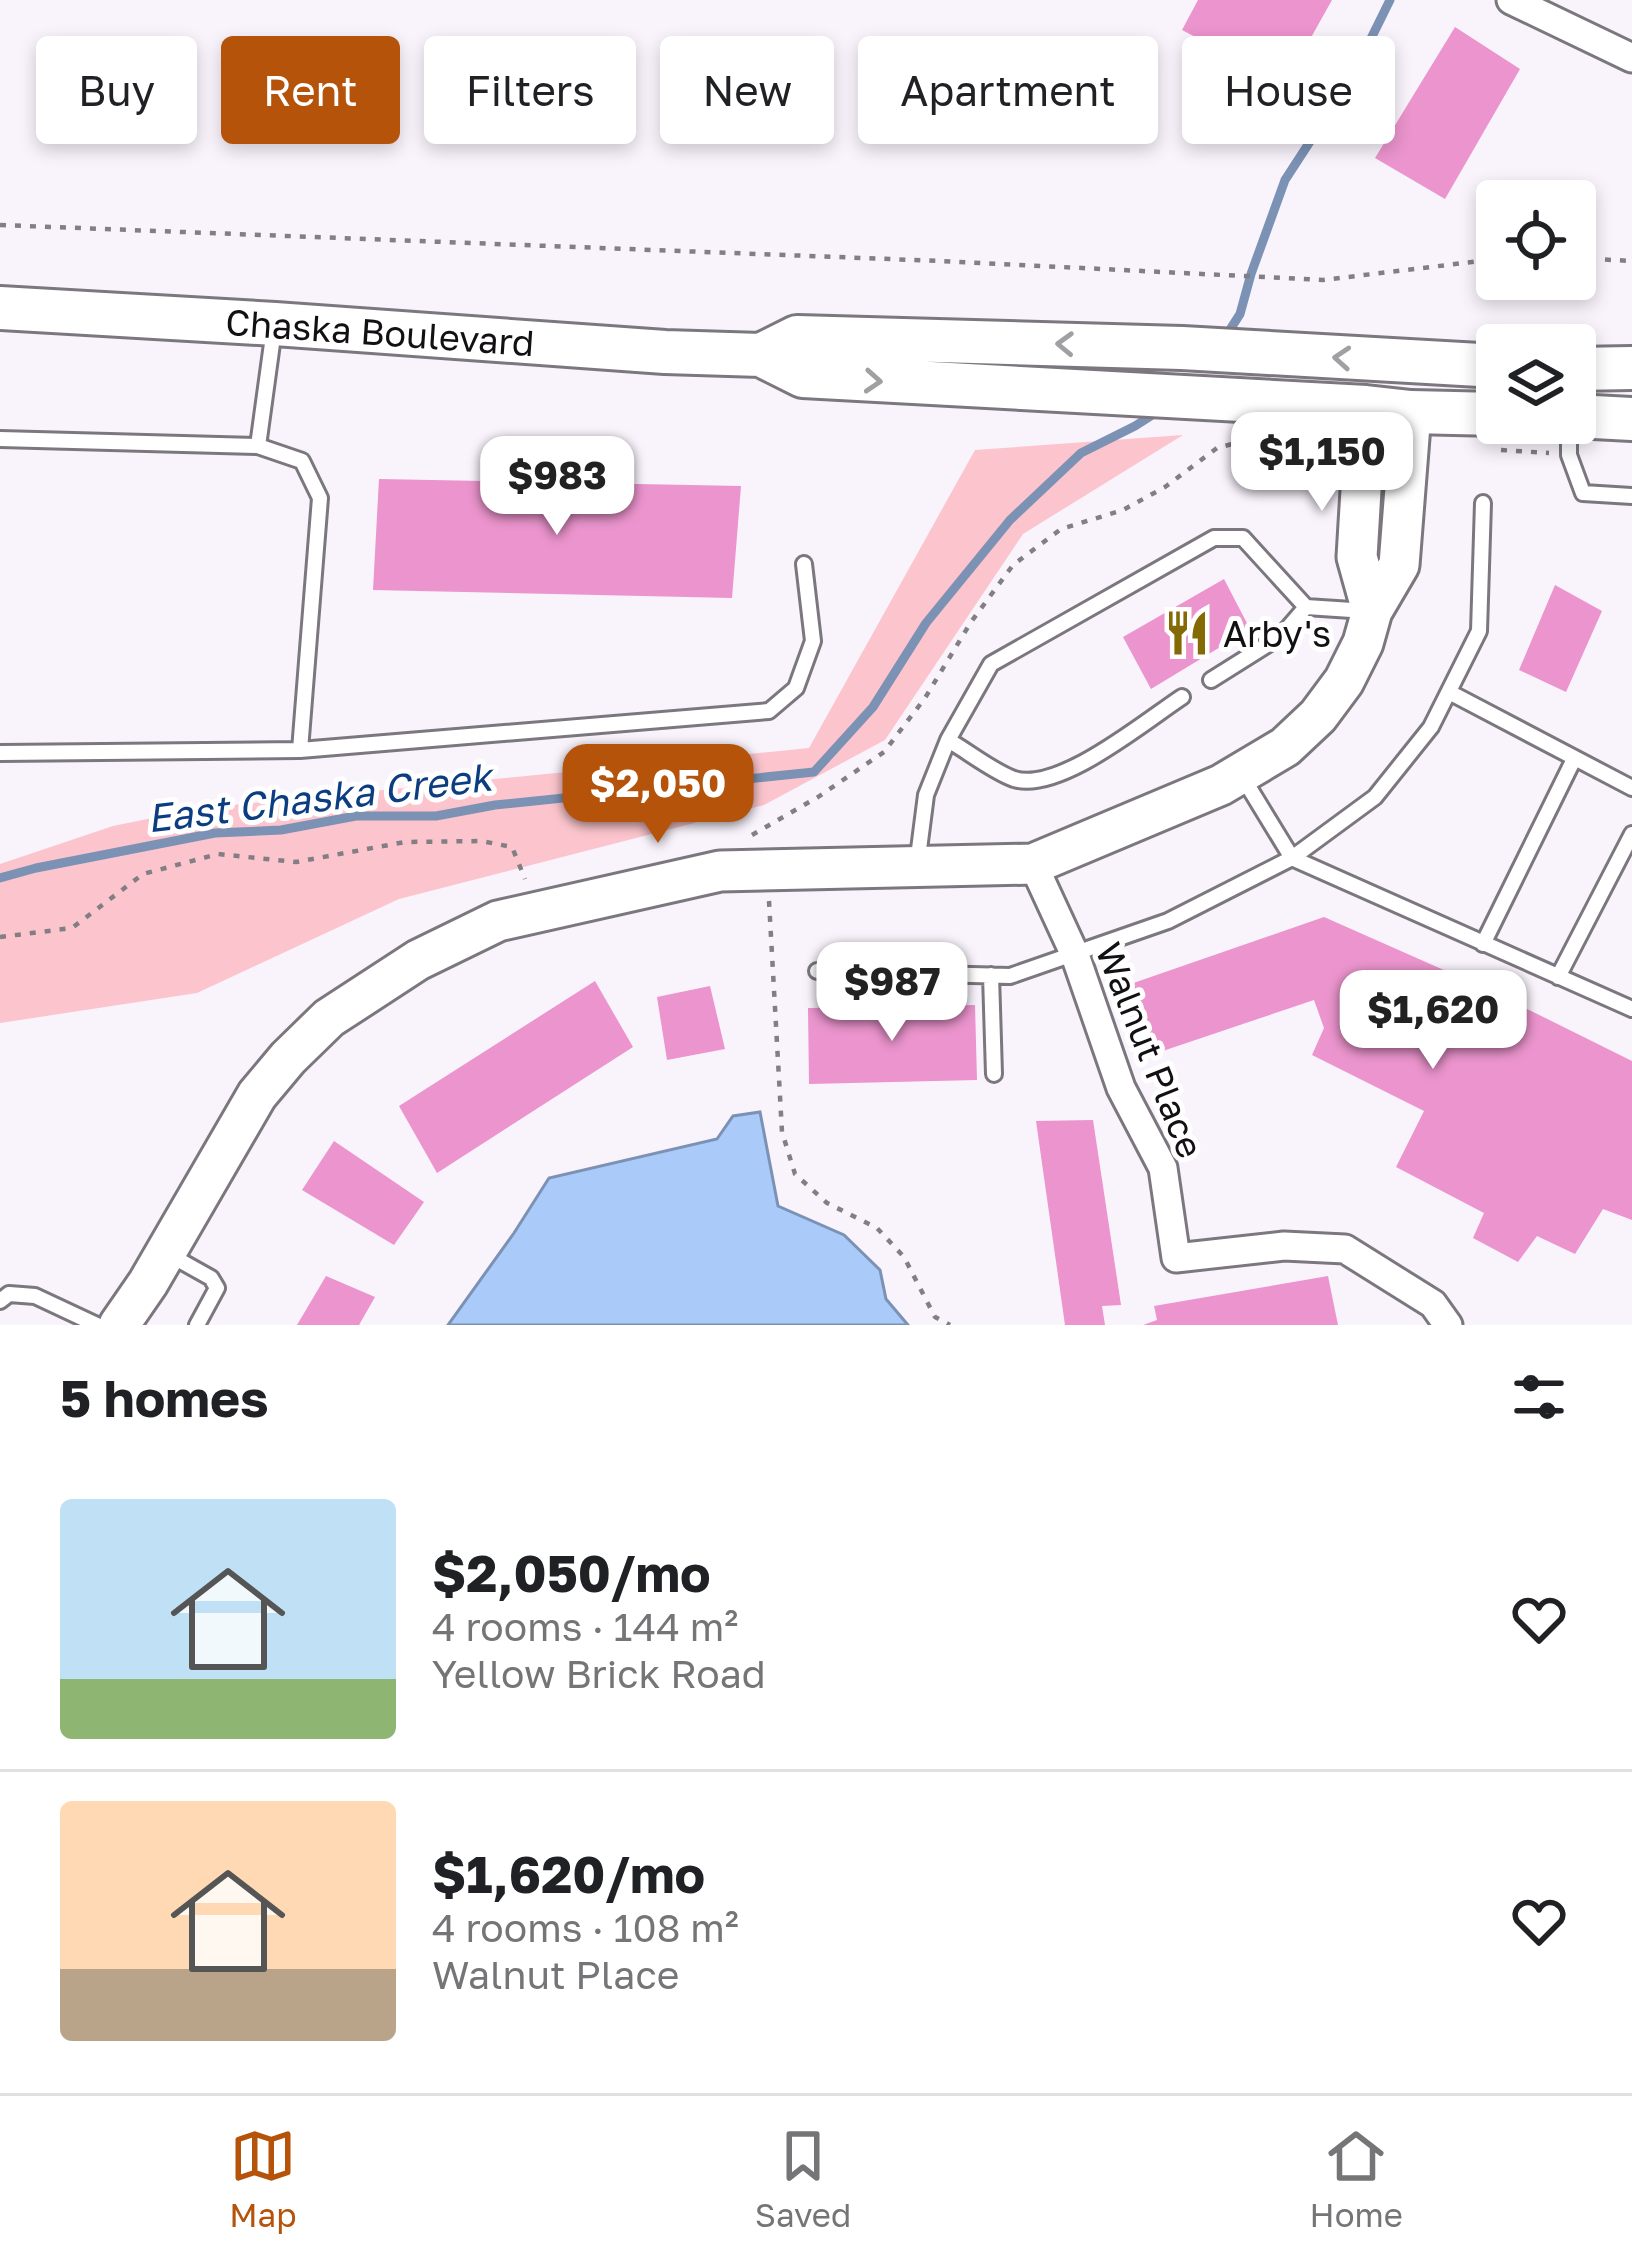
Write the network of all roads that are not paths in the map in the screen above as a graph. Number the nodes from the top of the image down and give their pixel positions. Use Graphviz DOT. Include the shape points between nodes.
graph roads {
  1 [pos="1510,0"];
  2 [pos="1580,0"];
  3 [pos="1567,27"];
  4 [pos="1632,58"];
  5 [pos="0,308"];
  6 [pos="274,324"];
  7 [pos="761,355"];
  8 [pos="1476,365"];
  9 [pos="1632,368"];
  10 [pos="1596,369"];
  11 [pos="1366,407"];
  12 [pos="1411,412"];
  13 [pos="1476,413"];
  14 [pos="1632,419"];
  15 [pos="1596,420"];
  16 [pos="0,439"];
  17 [pos="1570,444"];
  18 [pos="258,446"];
  19 [pos="1632,496"];
  20 [pos="1484,502"];
  21 [pos="803,564"];
  22 [pos="1306,607"];
  23 [pos="1372,611"];
  24 [pos="1211,680"];
  25 [pos="1449,692"];
  26 [pos="1182,697"];
  27 [pos="948,740"];
  28 [pos="300,750"];
  29 [pos="0,753"];
  30 [pos="1574,759"];
  31 [pos="1240,773"];
  32 [pos="1632,788"];
  33 [pos="1632,834"];
  34 [pos="1292,858"];
  35 [pos="1033,864"];
  36 [pos="916,866"];
  37 [pos="1483,944"];
  38 [pos="1075,955"];
  39 [pos="817,970"];
  40 [pos="992,975"];
  41 [pos="1558,976"];
  42 [pos="1632,1009"];
  43 [pos="994,1074"];
  44 [pos="166,1252"];
  45 [pos="0,1301"];
  46 [pos="98,1325"];
  47 [pos="118,1325"];
  48 [pos="197,1325"];
  49 [pos="1448,1325"];
  1 -- 3 [label="street"];
  2 -- 3 [label="street"];
  3 -- 4 [label="street"];
  5 -- 6 [label="main road, Chaska Boulevard"];
  6 -- 7 [label="main road, Chaska Boulevard"];
  6 -- 18 [label="lane"];
  8 -- 7 [label="main road, Chaska Boulevard, one-way" via="796,337"];
  7 -- 11 [label="main road, Chaska Boulevard, one-way" via="803,376"];
  9 -- 10 [label="main road"];
  11 -- 12 [label="main road, Chaska Boulevard"];
  11 -- 23 [label="street" via="1357,557"];
  12 -- 13 [label="main road, Chaska Boulevard"];
  12 -- 23 [label="street" via="1399,565"];
  14 -- 15 [label="main road"];
  16 -- 18 [label="lane"];
  17 -- 19 [label="lane" via="1583,494"];
  18 -- 28 [label="lane" via="302,461 320,498"];
  20 -- 25 [label="lane" via="1479,631"];
  21 -- 28 [label="lane" via="813,641 796,688 770,711"];
  22 -- 23 [label="lane"];
  22 -- 24 [label="lane" via="1281,636"];
  22 -- 27 [label="lane" via="1243,538 1214,538 991,664"];
  23 -- 31 [label="street" via="1354,662 1318,716"];
  25 -- 30 [label="lane"];
  25 -- 34 [label="lane" via="1375,797"];
  26 -- 27 [label="lane" via="1069,772 1036,782 1013,778"];
  27 -- 36 [label="lane" via="926,795"];
  28 -- 29 [label="lane"];
  30 -- 32 [label="lane"];
  30 -- 37 [label="lane"];
  31 -- 34 [label="lane"];
  31 -- 35 [label="street"];
  33 -- 41 [label="lane"];
  34 -- 37 [label="lane"];
  34 -- 38 [label="lane" via="1168,921"];
  35 -- 36 [label="street"];
  35 -- 38 [label="street, Walnut Place"];
  36 -- 44 [label="street" via="720,871 498,921 418,959 329,1018 288,1058 257,1096"];
  37 -- 41 [label="lane"];
  38 -- 40 [label="lane"];
  38 -- 49 [label="street, Walnut Place" via="1120,1088 1163,1168 1176,1258 1284,1246 1345,1249 1432,1304"];
  39 -- 40 [label="lane"];
  40 -- 43 [label="lane"];
  41 -- 42 [label="lane"];
  44 -- 47 [label="street"];
  44 -- 48 [label="lane" via="217,1288"];
  45 -- 46 [label="lane" via="35,1296"];
}
